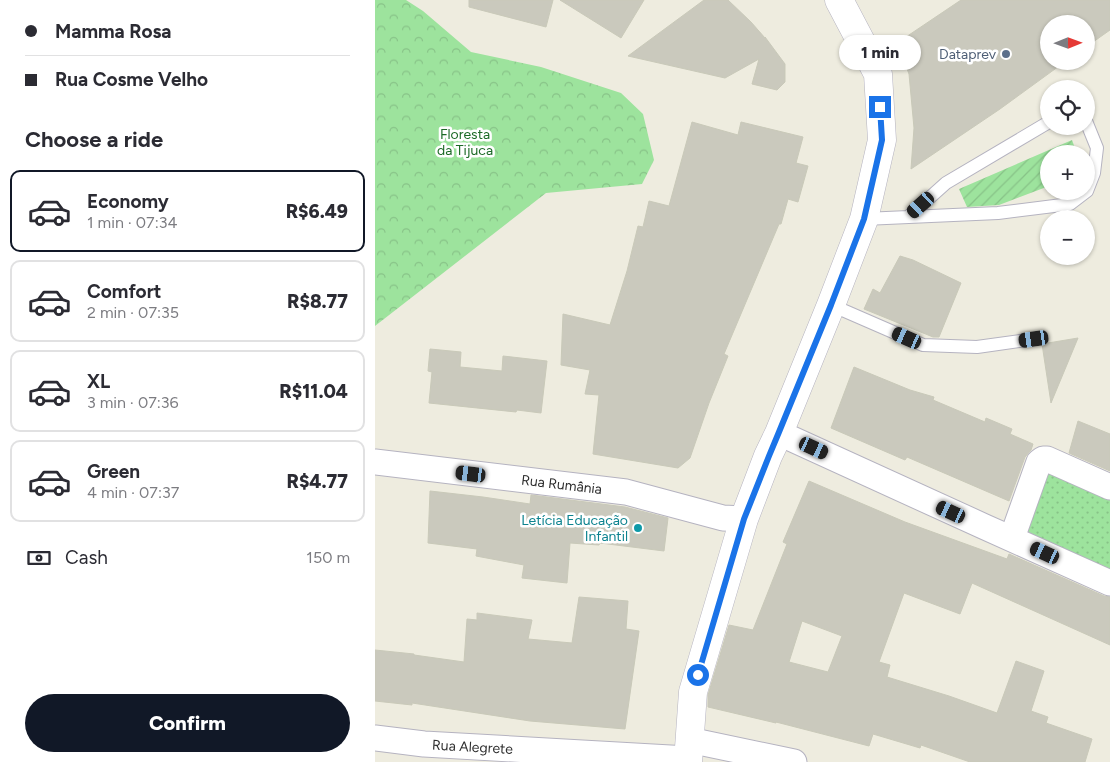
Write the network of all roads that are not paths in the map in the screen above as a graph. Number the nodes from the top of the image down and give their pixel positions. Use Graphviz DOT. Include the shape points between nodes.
graph roads {
  1 [pos="839,0"];
  2 [pos="1040,127"];
  3 [pos="1092,135"];
  4 [pos="908,217"];
  5 [pos="864,219"];
  6 [pos="831,305"];
  7 [pos="1034,339"];
  8 [pos="779,432"];
  9 [pos="375,462"];
  10 [pos="1110,487"];
  11 [pos="744,519"];
  12 [pos="1012,538"];
  13 [pos="1110,583"];
  14 [pos="375,738"];
  15 [pos="688,754"];
  16 [pos="794,762"];
  1 -- 5 [label="main road" via="879,74 882,140"];
  2 -- 4 [label="lane" via="946,182"];
  3 -- 4 [label="lane" via="1097,148 1094,174 1087,191 1070,204 997,213"];
  4 -- 5 [label="lane"];
  5 -- 6 [label="main road"];
  6 -- 7 [label="lane" via="923,345 977,347"];
  6 -- 8 [label="main road"];
  8 -- 11 [label="main road"];
  8 -- 12 [label="street"];
  9 -- 11 [label="street, Rua Rumânia" via="625,492 723,518"];
  10 -- 12 [label="street" via="1043,459 1039,462"];
  11 -- 15 [label="main road" via="693,692"];
  12 -- 13 [label="street"];
  14 -- 15 [label="street, Rua Alegrete" via="425,744"];
  15 -- 16 [label="street, Rua Alegrete"];
}
